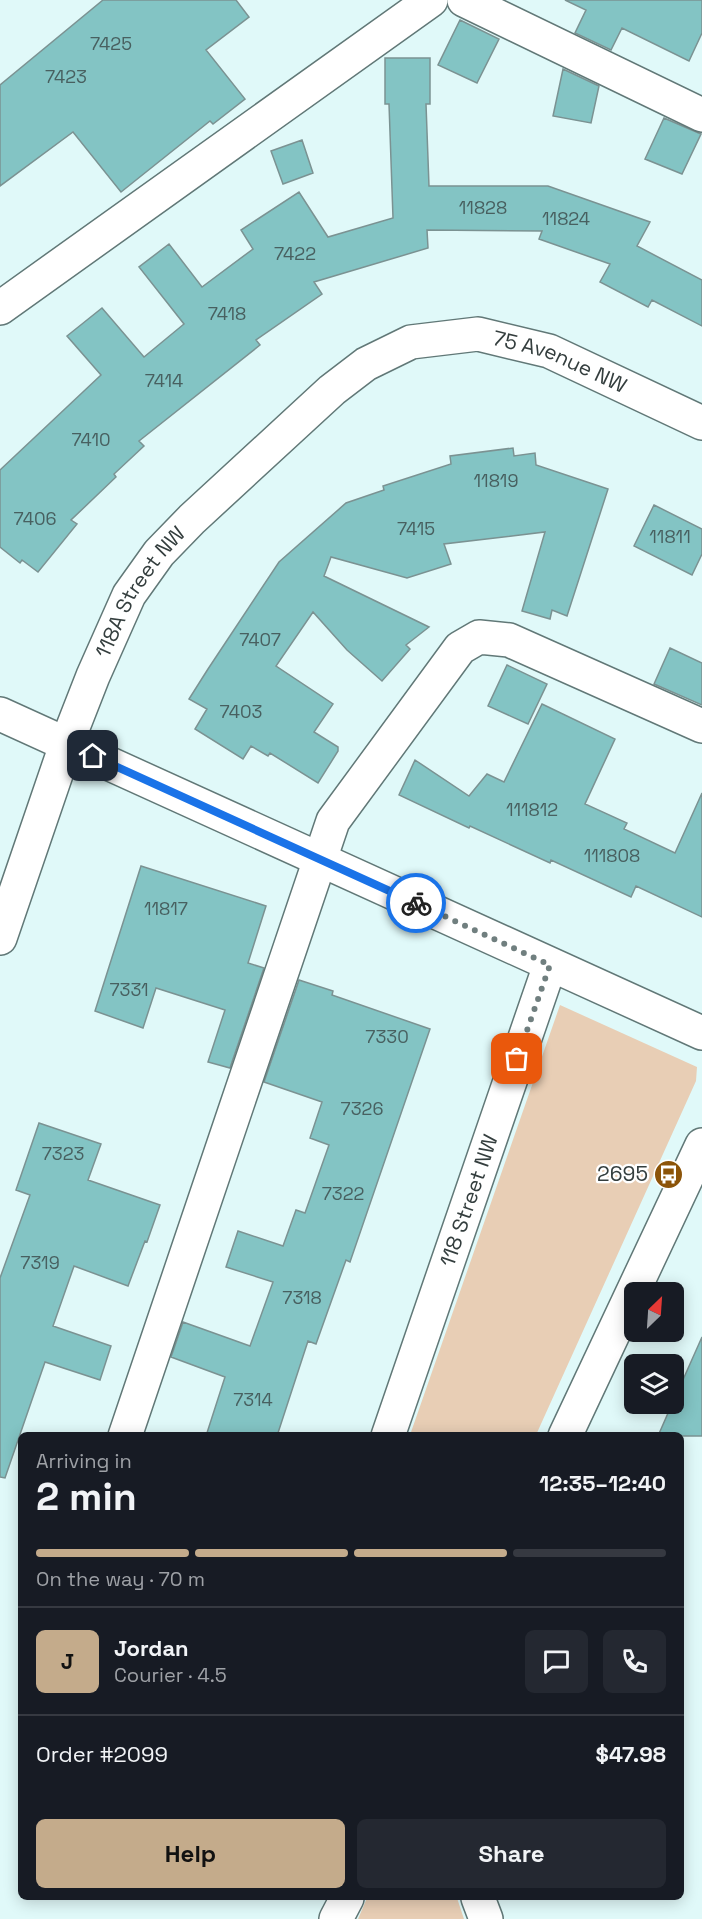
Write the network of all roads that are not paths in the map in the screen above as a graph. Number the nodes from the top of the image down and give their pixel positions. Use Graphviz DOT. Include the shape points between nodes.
graph roads {
  1 [pos="431,0"];
  2 [pos="464,0"];
  3 [pos="702,115"];
  4 [pos="0,308"];
  5 [pos="411,342"];
  6 [pos="702,423"];
  7 [pos="0,714"];
  8 [pos="702,726"];
  9 [pos="66,744"];
  10 [pos="319,858"];
  11 [pos="0,938"];
  12 [pos="550,965"];
  13 [pos="702,1033"];
  14 [pos="702,1145"];
  15 [pos="126,1432"];
  16 [pos="388,1432"];
  17 [pos="567,1432"];
  18 [pos="345,1900"];
  19 [pos="479,1900"];
  20 [pos="336,1919"];
  21 [pos="486,1919"];
  1 -- 4 [label="street"];
  2 -- 3 [label="street"];
  5 -- 6 [label="street, 75 Avenue NW" via="478,334 549,351"];
  5 -- 9 [label="street, 118A Street NW" via="366,364 332,390 159,553 129,595"];
  7 -- 9 [label="street"];
  8 -- 10 [label="street" via="509,640 479,637 460,648 333,820"];
  9 -- 10 [label="street"];
  9 -- 11 [label="street, 118A Street NW"];
  10 -- 12 [label="street"];
  10 -- 15 [label="street"];
  12 -- 13 [label="street"];
  12 -- 16 [label="street, 118 Street NW"];
  14 -- 17 [label="street"];
  18 -- 20 [label="street"];
  19 -- 21 [label="street"];
}
